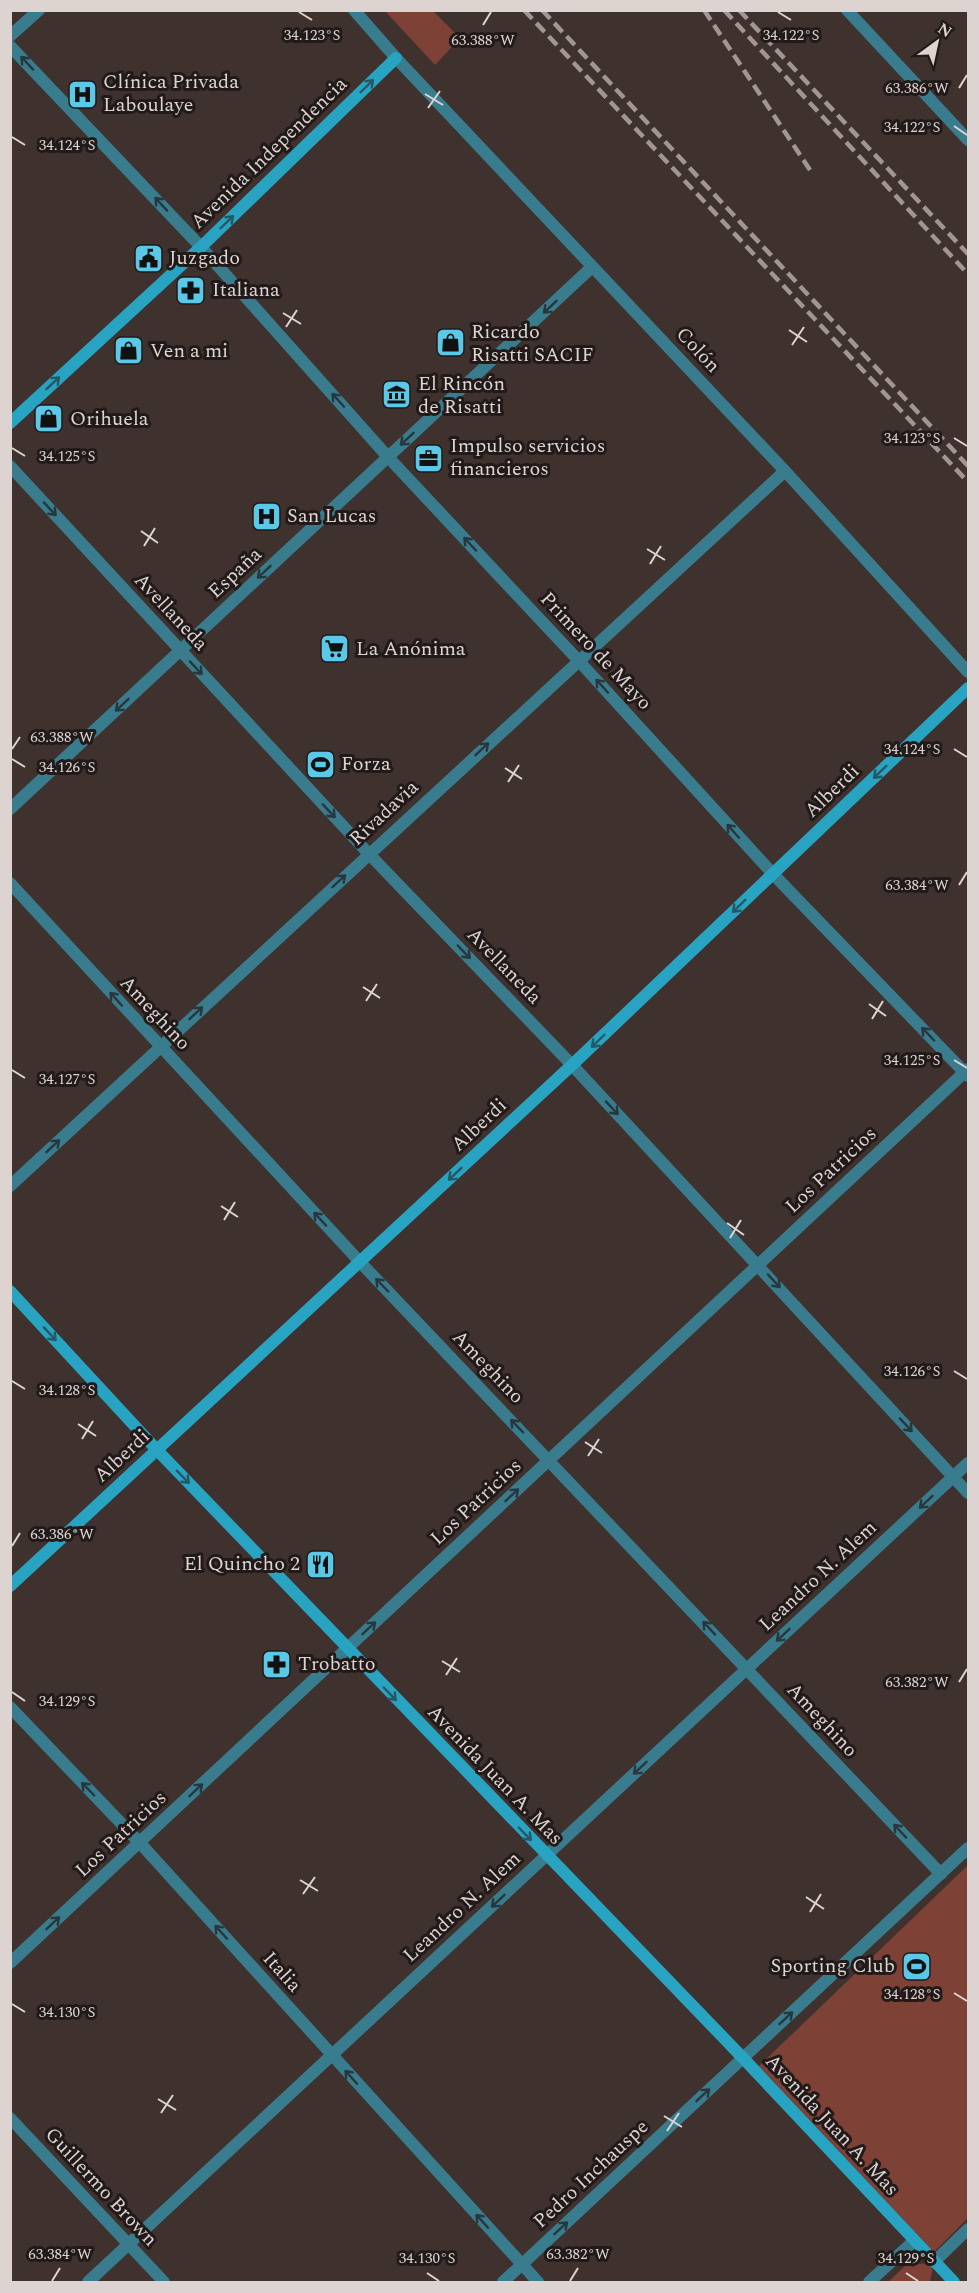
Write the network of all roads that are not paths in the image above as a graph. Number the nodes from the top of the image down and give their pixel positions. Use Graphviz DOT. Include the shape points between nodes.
graph roads {
  1 [pos="39,10"];
  2 [pos="354,10"];
  3 [pos="855,13"];
  4 [pos="10,36"];
  5 [pos="10,46"];
  6 [pos="396,58"];
  7 [pos="969,140"];
  8 [pos="201,247"];
  9 [pos="592,267"];
  10 [pos="10,423"];
  11 [pos="388,456"];
  12 [pos="10,466"];
  13 [pos="785,471"];
  14 [pos="180,651"];
  15 [pos="579,660"];
  16 [pos="969,672"];
  17 [pos="969,688"];
  18 [pos="10,809"];
  19 [pos="369,854"];
  20 [pos="773,874"];
  21 [pos="10,883"];
  22 [pos="160,1047"];
  23 [pos="572,1065"];
  24 [pos="967,1072"];
  25 [pos="10,1186"];
  26 [pos="360,1262"];
  27 [pos="759,1265"];
  28 [pos="10,1291"];
  29 [pos="157,1450"];
  30 [pos="550,1460"];
  31 [pos="969,1462"];
  32 [pos="953,1477"];
  33 [pos="969,1493"];
  34 [pos="10,1586"];
  35 [pos="347,1649"];
  36 [pos="747,1669"];
  37 [pos="10,1707"];
  38 [pos="140,1843"];
  39 [pos="969,1848"];
  40 [pos="546,1856"];
  41 [pos="941,1874"];
  42 [pos="10,1963"];
  43 [pos="332,2056"];
  44 [pos="743,2058"];
  45 [pos="10,2118"];
  46 [pos="969,2229"];
  47 [pos="914,2241"];
  48 [pos="129,2245"];
  49 [pos="934,2262"];
  50 [pos="522,2265"];
  51 [pos="88,2283"];
  52 [pos="164,2283"];
  53 [pos="503,2283"];
  54 [pos="538,2283"];
  55 [pos="869,2283"];
  56 [pos="954,2283"];
  1 -- 4 [label="street"];
  2 -- 6 [label="street, Colón"];
  3 -- 7 [label="street"];
  8 -- 5 [label="street, Primero de Mayo, one-way"];
  8 -- 6 [label="main road, Avenida Independencia, one-way"];
  6 -- 9 [label="street, Colón"];
  10 -- 8 [label="main road, Avenida Independencia, one-way"];
  11 -- 8 [label="street, Primero de Mayo, one-way"];
  9 -- 11 [label="street, España, one-way"];
  9 -- 13 [label="street, Colón"];
  11 -- 14 [label="street, España, one-way"];
  15 -- 11 [label="street, Primero de Mayo, one-way"];
  12 -- 14 [label="street, Avellaneda, one-way"];
  13 -- 15 [label="street, Rivadavia"];
  13 -- 16 [label="street, Colón"];
  14 -- 18 [label="street, España, one-way"];
  14 -- 19 [label="street, Avellaneda, one-way"];
  19 -- 15 [label="street, Rivadavia, one-way"];
  20 -- 15 [label="street, Primero de Mayo, one-way"];
  17 -- 20 [label="main road, Alberdi, one-way"];
  22 -- 19 [label="street, Rivadavia, one-way"];
  19 -- 23 [label="street, Avellaneda, one-way"];
  20 -- 23 [label="main road, Alberdi, one-way"];
  24 -- 20 [label="street, Primero de Mayo, one-way"];
  22 -- 21 [label="street, Ameghino, one-way"];
  25 -- 22 [label="street, Rivadavia, one-way"];
  26 -- 22 [label="street, Ameghino, one-way"];
  23 -- 26 [label="main road, Alberdi, one-way"];
  23 -- 27 [label="street, Avellaneda, one-way"];
  24 -- 27 [label="street, Los Patricios"];
  26 -- 29 [label="main road, Alberdi"];
  30 -- 26 [label="street, Ameghino, one-way"];
  27 -- 30 [label="street, Los Patricios"];
  27 -- 32 [label="street, Avellaneda, one-way"];
  28 -- 29 [label="main road, Avenida Juan A. Mas, one-way"];
  29 -- 34 [label="main road, Alberdi"];
  29 -- 35 [label="main road, Avenida Juan A. Mas, one-way"];
  35 -- 30 [label="street, Los Patricios, one-way"];
  36 -- 30 [label="street, Ameghino, one-way"];
  31 -- 32 [label="street, Leandro N. Alem"];
  32 -- 33 [label="street, Avellaneda"];
  32 -- 36 [label="street, Leandro N. Alem, one-way"];
  38 -- 35 [label="street, Los Patricios, one-way"];
  35 -- 40 [label="main road, Avenida Juan A. Mas, one-way"];
  36 -- 40 [label="street, Leandro N. Alem, one-way"];
  41 -- 36 [label="street, Ameghino, one-way"];
  38 -- 37 [label="street, Italia, one-way"];
  42 -- 38 [label="street, Los Patricios, one-way"];
  43 -- 38 [label="street, Italia, one-way"];
  39 -- 41 [label="street, Pedro Inchauspe"];
  40 -- 43 [label="street, Leandro N. Alem, one-way"];
  40 -- 44 [label="main road, Avenida Juan A. Mas"];
  44 -- 41 [label="street, Pedro Inchauspe, one-way"];
  43 -- 48 [label="street, Leandro N. Alem"];
  50 -- 43 [label="street, Italia, one-way"];
  44 -- 47 [label="main road, Avenida Juan A. Mas"];
  50 -- 44 [label="street, Pedro Inchauspe, one-way"];
  45 -- 48 [label="street, Guillermo Brown"];
  46 -- 49 [label="street"];
  47 -- 49 [label="main road, Avenida Juan A. Mas"];
  47 -- 55 [label="street"];
  48 -- 51 [label="street, Leandro N. Alem"];
  48 -- 52 [label="street, Guillermo Brown"];
  49 -- 56 [label="main road, Avenida Juan A. Mas"];
  50 -- 53 [label="street, Pedro Inchauspe"];
  50 -- 54 [label="street, Italia"];
}
